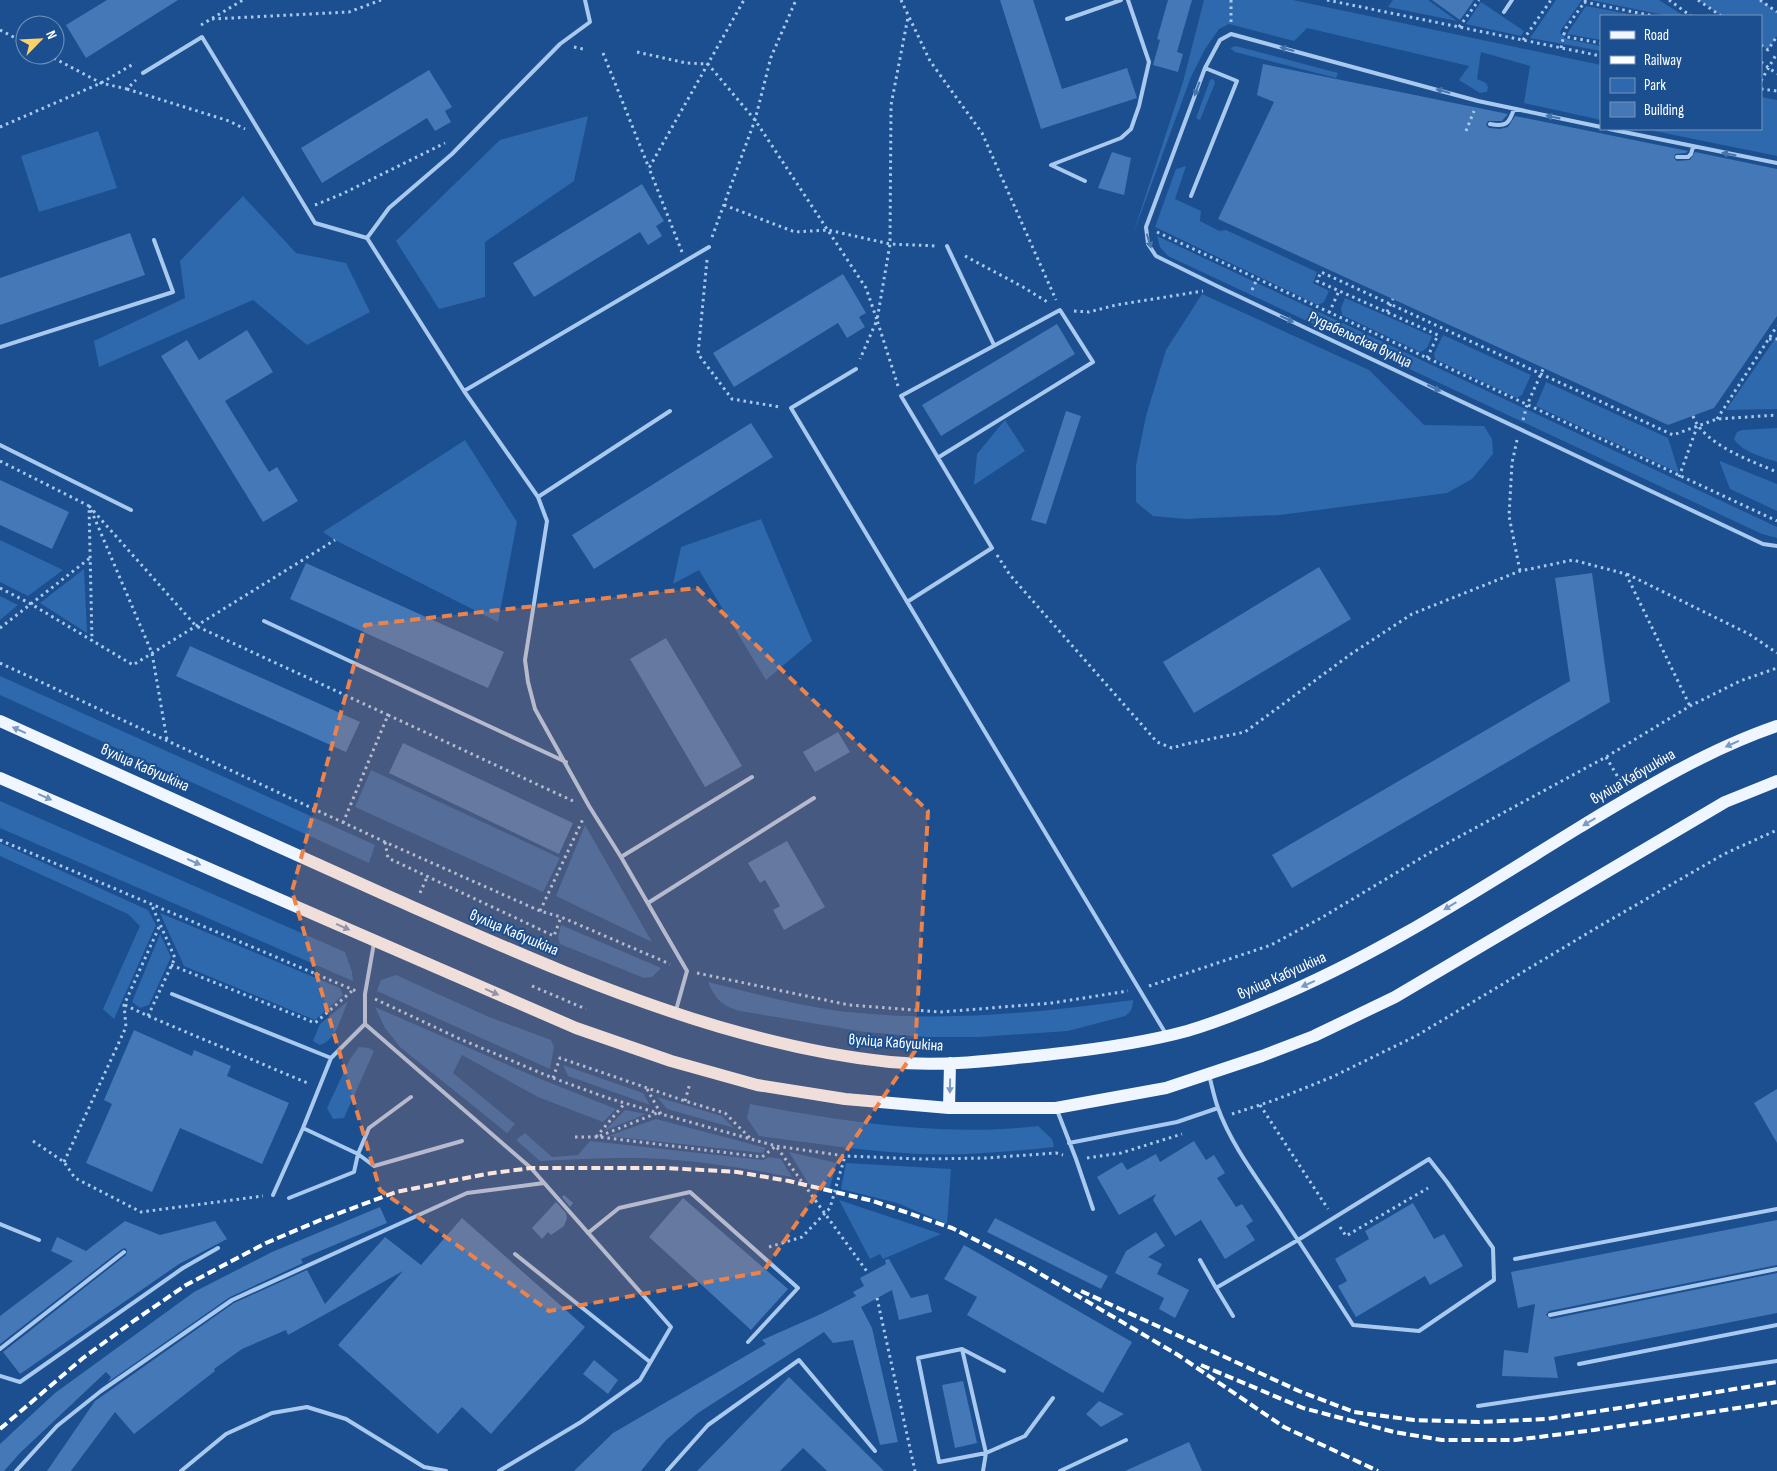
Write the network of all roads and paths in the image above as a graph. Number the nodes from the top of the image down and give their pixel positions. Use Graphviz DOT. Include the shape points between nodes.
graph roads {
  1 [pos="243,0"];
  2 [pos="381,0"];
  3 [pos="585,0"];
  4 [pos="744,0"];
  5 [pos="796,0"];
  6 [pos="901,0"];
  7 [pos="1121,0"];
  8 [pos="1128,0"];
  9 [pos="1231,0"];
  10 [pos="1327,0"];
  11 [pos="1479,0"];
  12 [pos="1512,0"];
  13 [pos="1551,0"];
  14 [pos="1669,0"];
  15 [pos="1698,0"];
  16 [pos="1760,0"];
  17 [pos="1585,1"];
  18 [pos="1504,12"];
  19 [pos="1777,12"];
  20 [pos="1649,15"];
  21 [pos="1690,15"];
  22 [pos="1720,15"];
  23 [pos="908,17"];
  24 [pos="212,19"];
  25 [pos="1067,19"];
  26 [pos="1460,27"];
  27 [pos="194,29"];
  28 [pos="0,30"];
  29 [pos="1231,34"];
  30 [pos="1564,34"];
  31 [pos="1777,36"];
  32 [pos="15,38"];
  33 [pos="1522,40"];
  34 [pos="1600,43"];
  35 [pos="1762,46"];
  36 [pos="1561,48"];
  37 [pos="637,52"];
  38 [pos="603,53"];
  39 [pos="1777,53"];
  40 [pos="1600,56"];
  41 [pos="144,58"];
  42 [pos="1762,63"];
  43 [pos="65,64"];
  44 [pos="708,64"];
  45 [pos="1768,67"];
  46 [pos="1205,68"];
  47 [pos="143,73"];
  48 [pos="1777,74"];
  49 [pos="1762,79"];
  50 [pos="101,83"];
  51 [pos="127,89"];
  52 [pos="1762,90"];
  53 [pos="1777,91"];
  54 [pos="1478,101"];
  55 [pos="1514,109"];
  56 [pos="755,120"];
  57 [pos="1490,124"];
  58 [pos="0,127"];
  59 [pos="1600,127"];
  60 [pos="1614,130"];
  61 [pos="1466,131"];
  62 [pos="263,137"];
  63 [pos="445,143"];
  64 [pos="1693,147"];
  65 [pos="1677,157"];
  66 [pos="1777,163"];
  67 [pos="649,168"];
  68 [pos="1085,181"];
  69 [pos="1191,196"];
  70 [pos="724,206"];
  71 [pos="306,208"];
  72 [pos="1146,227"];
  73 [pos="828,230"];
  74 [pos="367,238"];
  75 [pos="154,240"];
  76 [pos="890,244"];
  77 [pos="947,246"];
  78 [pos="709,247"];
  79 [pos="686,262"];
  80 [pos="1220,288"];
  81 [pos="1339,291"];
  82 [pos="1393,299"];
  83 [pos="1391,304"];
  84 [pos="1060,310"];
  85 [pos="1387,312"];
  86 [pos="1329,313"];
  87 [pos="877,320"];
  88 [pos="1777,326"];
  89 [pos="1769,339"];
  90 [pos="1777,339"];
  91 [pos="994,345"];
  92 [pos="0,348"];
  93 [pos="1427,358"];
  94 [pos="1544,367"];
  95 [pos="856,369"];
  96 [pos="1541,374"];
  97 [pos="464,391"];
  98 [pos="901,396"];
  99 [pos="1527,405"];
  100 [pos="791,408"];
  101 [pos="670,411"];
  102 [pos="1777,414"];
  103 [pos="1693,416"];
  104 [pos="1717,419"];
  105 [pos="1697,426"];
  106 [pos="1520,429"];
  107 [pos="0,445"];
  108 [pos="939,457"];
  109 [pos="0,461"];
  110 [pos="1777,472"];
  111 [pos="1679,477"];
  112 [pos="538,497"];
  113 [pos="89,506"];
  114 [pos="131,510"];
  115 [pos="1777,521"];
  116 [pos="335,540"];
  117 [pos="1777,546"];
  118 [pos="992,548"];
  119 [pos="90,558"];
  120 [pos="1520,571"];
  121 [pos="1626,574"];
  122 [pos="0,588"];
  123 [pos="907,602"];
  124 [pos="31,604"];
  125 [pos="264,621"];
  126 [pos="196,626"];
  127 [pos="0,628"];
  128 [pos="92,642"];
  129 [pos="152,653"];
  130 [pos="1777,653"];
  131 [pos="0,663"];
  132 [pos="1777,668"];
  133 [pos="1690,706"];
  134 [pos="388,715"];
  135 [pos="0,722"];
  136 [pos="1777,726"];
  137 [pos="167,741"];
  138 [pos="1606,757"];
  139 [pos="566,762"];
  140 [pos="752,777"];
  141 [pos="0,778"];
  142 [pos="1777,781"];
  143 [pos="1630,797"];
  144 [pos="814,798"];
  145 [pos="589,806"];
  146 [pos="343,823"];
  147 [pos="1777,830"];
  148 [pos="0,840"];
  149 [pos="385,842"];
  150 [pos="622,857"];
  151 [pos="648,903"];
  152 [pos="152,905"];
  153 [pos="540,911"];
  154 [pos="560,917"];
  155 [pos="160,924"];
  156 [pos="374,941"];
  157 [pos="171,965"];
  158 [pos="687,971"];
  159 [pos="532,986"];
  160 [pos="352,990"];
  161 [pos="1138,990"];
  162 [pos="172,994"];
  163 [pos="365,994"];
  164 [pos="124,1005"];
  165 [pos="586,1009"];
  166 [pos="676,1014"];
  167 [pos="148,1016"];
  168 [pos="365,1024"];
  169 [pos="1167,1036"];
  170 [pos="331,1058"];
  171 [pos="950,1063"];
  172 [pos="1209,1075"];
  173 [pos="553,1078"];
  174 [pos="318,1088"];
  175 [pos="647,1088"];
  176 [pos="411,1097"];
  177 [pos="625,1104"];
  178 [pos="1260,1106"];
  179 [pos="949,1108"];
  180 [pos="1056,1108"];
  181 [pos="1218,1108"];
  182 [pos="659,1114"];
  183 [pos="1222,1117"];
  184 [pos="302,1128"];
  185 [pos="1189,1131"];
  186 [pos="575,1137"];
  187 [pos="597,1137"];
  188 [pos="752,1139"];
  189 [pos="33,1141"];
  190 [pos="462,1141"];
  191 [pos="1069,1143"];
  192 [pos="776,1146"];
  193 [pos="358,1154"];
  194 [pos="845,1156"];
  195 [pos="1076,1159"];
  196 [pos="64,1162"];
  197 [pos="544,1184"];
  198 [pos="1428,1188"];
  199 [pos="273,1195"];
  200 [pos="289,1198"];
  201 [pos="1092,1209"];
  202 [pos="1777,1209"];
  203 [pos="824,1214"];
  204 [pos="1334,1218"];
  205 [pos="0,1224"];
  206 [pos="588,1233"];
  207 [pos="39,1240"];
  208 [pos="1298,1240"];
  209 [pos="218,1248"];
  210 [pos="755,1250"];
  211 [pos="124,1252"];
  212 [pos="515,1254"];
  213 [pos="1515,1259"];
  214 [pos="1200,1260"];
  215 [pos="1777,1269"];
  216 [pos="868,1274"];
  217 [pos="1216,1288"];
  218 [pos="877,1298"];
  219 [pos="1550,1315"];
  220 [pos="1233,1316"];
  221 [pos="1777,1326"];
  222 [pos="748,1342"];
  223 [pos="0,1349"];
  224 [pos="962,1349"];
  225 [pos="1777,1361"];
  226 [pos="650,1362"];
  227 [pos="1579,1364"];
  228 [pos="1004,1371"];
  229 [pos="0,1376"];
  230 [pos="1053,1398"];
  231 [pos="1478,1406"];
  232 [pos="1126,1440"];
  233 [pos="876,1451"];
  234 [pos="986,1453"];
  235 [pos="16,1471"];
  236 [pos="181,1471"];
  237 [pos="446,1471"];
  238 [pos="499,1471"];
  239 [pos="667,1471"];
  240 [pos="916,1471"];
  241 [pos="983,1471"];
  242 [pos="1060,1471"];
  1 -- 24 [label="path"];
  2 -- 24 [label="path" via="349,12"];
  3 -- 74 [label="lane" via="590,22 560,44 452,154 388,208"];
  4 -- 44 [label="path"];
  5 -- 56 [label="path" via="771,56"];
  6 -- 23 [label="path"];
  7 -- 25 [label="lane"];
  8 -- 68 [label="lane" via="1149,62 1131,129 1121,138 1051,165"];
  9 -- 29 [label="path"];
  10 -- 26 [label="path"];
  11 -- 26 [label="path"];
  12 -- 18 [label="lane"];
  13 -- 33 [label="path"];
  14 -- 21 [label="path"];
  15 -- 22 [label="path"];
  16 -- 19 [label="path"];
  17 -- 20 [label="path"];
  17 -- 30 [label="path"];
  23 -- 76 [label="path" via="891,105"];
  23 -- 84 [label="path" via="930,62 982,134"];
  24 -- 27 [label="path"];
  26 -- 33 [label="path"];
  28 -- 32 [label="path"];
  29 -- 46 [label="lane" via="1220,40"];
  54 -- 29 [label="lane, one-way"];
  30 -- 34 [label="path"];
  30 -- 36 [label="path"];
  31 -- 35 [label="path" via="1768,50"];
  33 -- 36 [label="path"];
  36 -- 40 [label="path"];
  37 -- 44 [label="path" via="686,63"];
  38 -- 67 [label="path"];
  39 -- 45 [label="path"];
  41 -- 50 [label="path"];
  42 -- 45 [label="path"];
  43 -- 50 [label="path"];
  44 -- 56 [label="path"];
  44 -- 67 [label="path"];
  45 -- 48 [label="path"];
  45 -- 49 [label="path"];
  46 -- 69 [label="lane" via="1238,82"];
  46 -- 72 [label="lane, one-way"];
  47 -- 51 [label="path"];
  47 -- 62 [label="lane" via="202,37"];
  50 -- 51 [label="path"];
  50 -- 58 [label="path"];
  51 -- 62 [label="path" via="230,121"];
  52 -- 53 [label="path"];
  54 -- 55 [label="lane"];
  54 -- 61 [label="path"];
  55 -- 57 [label="lane" via="1506,124"];
  59 -- 55 [label="lane, one-way"];
  56 -- 70 [label="path"];
  56 -- 73 [label="path"];
  60 -- 64 [label="lane"];
  62 -- 71 [label="lane"];
  63 -- 71 [label="path"];
  64 -- 65 [label="lane" via="1688,157"];
  66 -- 64 [label="lane, one-way"];
  67 -- 79 [label="path"];
  70 -- 73 [label="path" via="795,232"];
  70 -- 78 [label="path"];
  71 -- 74 [label="lane" via="315,223"];
  72 -- 80 [label="lane, Рудабельская вуліца, one-way" via="1148,244 1156,256"];
  72 -- 86 [label="path"];
  73 -- 76 [label="path"];
  73 -- 87 [label="path" via="866,288"];
  74 -- 97 [label="lane"];
  75 -- 92 [label="lane" via="174,292"];
  76 -- 77 [label="path"];
  76 -- 87 [label="path"];
  77 -- 84 [label="path"];
  77 -- 91 [label="lane"];
  78 -- 79 [label="lane"];
  78 -- 100 [label="path" via="698,354 732,399"];
  79 -- 97 [label="lane"];
  80 -- 84 [label="path" via="1089,312"];
  80 -- 106 [label="lane, Рудабельская вуліца, one-way"];
  81 -- 83 [label="path" via="1317,281 1321,272"];
  81 -- 85 [label="path"];
  81 -- 86 [label="path"];
  82 -- 83 [label="path"];
  83 -- 85 [label="path"];
  83 -- 96 [label="path"];
  84 -- 91 [label="lane"];
  84 -- 108 [label="lane" via="1093,362"];
  85 -- 93 [label="path" via="1438,335"];
  86 -- 93 [label="path"];
  87 -- 95 [label="path"];
  87 -- 98 [label="path"];
  88 -- 89 [label="path"];
  89 -- 90 [label="path"];
  89 -- 104 [label="path"];
  91 -- 98 [label="lane"];
  93 -- 99 [label="path"];
  94 -- 96 [label="path"];
  95 -- 100 [label="lane"];
  96 -- 99 [label="path"];
  96 -- 105 [label="path" via="1673,434"];
  97 -- 112 [label="lane"];
  98 -- 108 [label="lane"];
  99 -- 111 [label="path"];
  100 -- 123 [label="lane"];
  101 -- 112 [label="lane"];
  102 -- 104 [label="path"];
  103 -- 105 [label="path"];
  104 -- 105 [label="path"];
  105 -- 110 [label="path" via="1732,453"];
  105 -- 111 [label="path"];
  106 -- 117 [label="lane, Рудабельская вуліца" via="1763,544"];
  106 -- 120 [label="path" via="1512,464 1509,516"];
  107 -- 114 [label="lane"];
  108 -- 118 [label="lane"];
  109 -- 113 [label="path"];
  111 -- 115 [label="path"];
  112 -- 139 [label="lane" via="547,521 525,660 535,708"];
  113 -- 119 [label="path"];
  113 -- 126 [label="path"];
  113 -- 129 [label="path"];
  116 -- 126 [label="path"];
  118 -- 120 [label="path" via="1010,575 1157,742 1172,748 1245,732 1351,654 1412,614"];
  118 -- 123 [label="lane"];
  119 -- 124 [label="path"];
  119 -- 128 [label="path"];
  120 -- 121 [label="path" via="1573,560"];
  121 -- 130 [label="path" via="1749,634"];
  121 -- 133 [label="path"];
  122 -- 124 [label="path"];
  123 -- 161 [label="lane"];
  124 -- 127 [label="path"];
  124 -- 128 [label="path"];
  125 -- 139 [label="lane"];
  126 -- 129 [label="path"];
  126 -- 134 [label="path"];
  128 -- 129 [label="path" via="133,665"];
  129 -- 137 [label="path"];
  131 -- 137 [label="path"];
  132 -- 133 [label="path"];
  133 -- 138 [label="path"];
  134 -- 145 [label="path"];
  134 -- 146 [label="path"];
  166 -- 135 [label="main road, вуліца Кабушкіна, one-way" via="542,964"];
  136 -- 143 [label="main road, вуліца Кабушкіна, one-way" via="1698,759"];
  137 -- 146 [label="path"];
  138 -- 143 [label="path"];
  138 -- 161 [label="path" via="1431,852 1271,945"];
  139 -- 145 [label="lane"];
  140 -- 150 [label="lane"];
  141 -- 156 [label="main road, one-way"];
  142 -- 172 [label="main road" via="1725,802 1395,996 1314,1036"];
  143 -- 169 [label="main road, вуліца Кабушкіна, one-way" via="1342,967 1242,1012"];
  144 -- 151 [label="lane"];
  145 -- 150 [label="lane"];
  145 -- 153 [label="path"];
  146 -- 149 [label="path"];
  147 -- 178 [label="path" via="1724,854 1416,1036 1332,1077"];
  148 -- 152 [label="path"];
  149 -- 153 [label="path"];
  149 -- 154 [label="path" via="388,858 554,936"];
  150 -- 151 [label="lane"];
  151 -- 158 [label="lane"];
  152 -- 155 [label="path"];
  152 -- 160 [label="path"];
  153 -- 154 [label="path"];
  154 -- 158 [label="path"];
  155 -- 157 [label="path" via="174,958"];
  155 -- 164 [label="path"];
  156 -- 163 [label="lane"];
  156 -- 179 [label="main road, one-way" via="576,1028 671,1061 758,1085 845,1099"];
  157 -- 160 [label="path" via="315,1023"];
  157 -- 167 [label="path"];
  158 -- 161 [label="path" via="850,1005 941,1012 1052,1003"];
  158 -- 166 [label="lane"];
  159 -- 165 [label="path"];
  160 -- 163 [label="path"];
  161 -- 169 [label="lane"];
  162 -- 170 [label="lane"];
  163 -- 168 [label="lane"];
  163 -- 173 [label="path"];
  164 -- 167 [label="path"];
  164 -- 196 [label="path" via="126,1027"];
  166 -- 171 [label="main road, вуліца Кабушкіна" via="765,1040 846,1057"];
  167 -- 174 [label="path"];
  168 -- 170 [label="lane"];
  168 -- 197 [label="lane" via="531,1168"];
  169 -- 171 [label="main road, вуліца Кабушкіна" via="1093,1050"];
  170 -- 174 [label="lane"];
  171 -- 179 [label="main road, one-way"];
  172 -- 180 [label="main road" via="1166,1088"];
  172 -- 181 [label="lane"];
  173 -- 175 [label="path" via="560,1058"];
  173 -- 177 [label="path"];
  174 -- 184 [label="lane"];
  175 -- 182 [label="path"];
  175 -- 188 [label="path" via="725,1113"];
  176 -- 193 [label="lane" via="369,1128"];
  177 -- 182 [label="path"];
  177 -- 187 [label="path"];
  178 -- 183 [label="path"];
  178 -- 204 [label="path"];
  179 -- 180 [label="main road"];
  180 -- 191 [label="lane"];
  181 -- 183 [label="lane"];
  181 -- 191 [label="lane" via="1177,1122"];
  182 -- 187 [label="path"];
  182 -- 188 [label="path"];
  183 -- 208 [label="lane" via="1238,1148"];
  184 -- 193 [label="lane"];
  184 -- 199 [label="lane"];
  185 -- 195 [label="path" via="1121,1153"];
  186 -- 187 [label="path"];
  187 -- 192 [label="path" via="762,1157"];
  188 -- 192 [label="path"];
  189 -- 196 [label="path"];
  190 -- 193 [label="lane" via="374,1166"];
  191 -- 195 [label="lane"];
  192 -- 194 [label="path"];
  192 -- 203 [label="path"];
  193 -- 200 [label="lane" via="354,1172"];
  194 -- 195 [label="path" via="922,1159 1056,1153"];
  194 -- 203 [label="path" via="830,1208"];
  195 -- 201 [label="lane"];
  196 -- 199 [label="path" via="75,1178 141,1212"];
  197 -- 206 [label="lane"];
  197 -- 235 [label="lane" via="467,1193 232,1300 100,1391 57,1426"];
  198 -- 204 [label="path" via="1346,1236"];
  202 -- 213 [label="lane"];
  203 -- 210 [label="path" via="802,1237"];
  203 -- 216 [label="path"];
  204 -- 208 [label="lane"];
  204 -- 208 [label="lane" via="1429,1159 1493,1248 1494,1280 1419,1331 1353,1325"];
  205 -- 207 [label="lane"];
  206 -- 210 [label="lane" via="619,1208 690,1192"];
  206 -- 226 [label="lane" via="671,1327"];
  208 -- 217 [label="lane"];
  209 -- 229 [label="lane" via="182,1268 20,1382"];
  210 -- 222 [label="lane" via="798,1288"];
  211 -- 223 [label="lane"];
  212 -- 226 [label="lane"];
  214 -- 217 [label="lane"];
  215 -- 219 [label="lane"];
  217 -- 220 [label="lane"];
  218 -- 240 [label="path"];
  221 -- 227 [label="lane"];
  224 -- 228 [label="lane"];
  224 -- 234 [label="lane"];
  224 -- 234 [label="lane" via="918,1358 939,1462"];
  225 -- 231 [label="lane"];
  226 -- 238 [label="lane" via="640,1380 581,1422"];
  230 -- 234 [label="lane" via="1025,1436"];
  232 -- 242 [label="lane"];
  233 -- 239 [label="lane" via="799,1360 708,1426"];
  234 -- 241 [label="lane"];
  236 -- 237 [label="lane" via="226,1434 272,1413 307,1406 346,1418 424,1467"];
}
